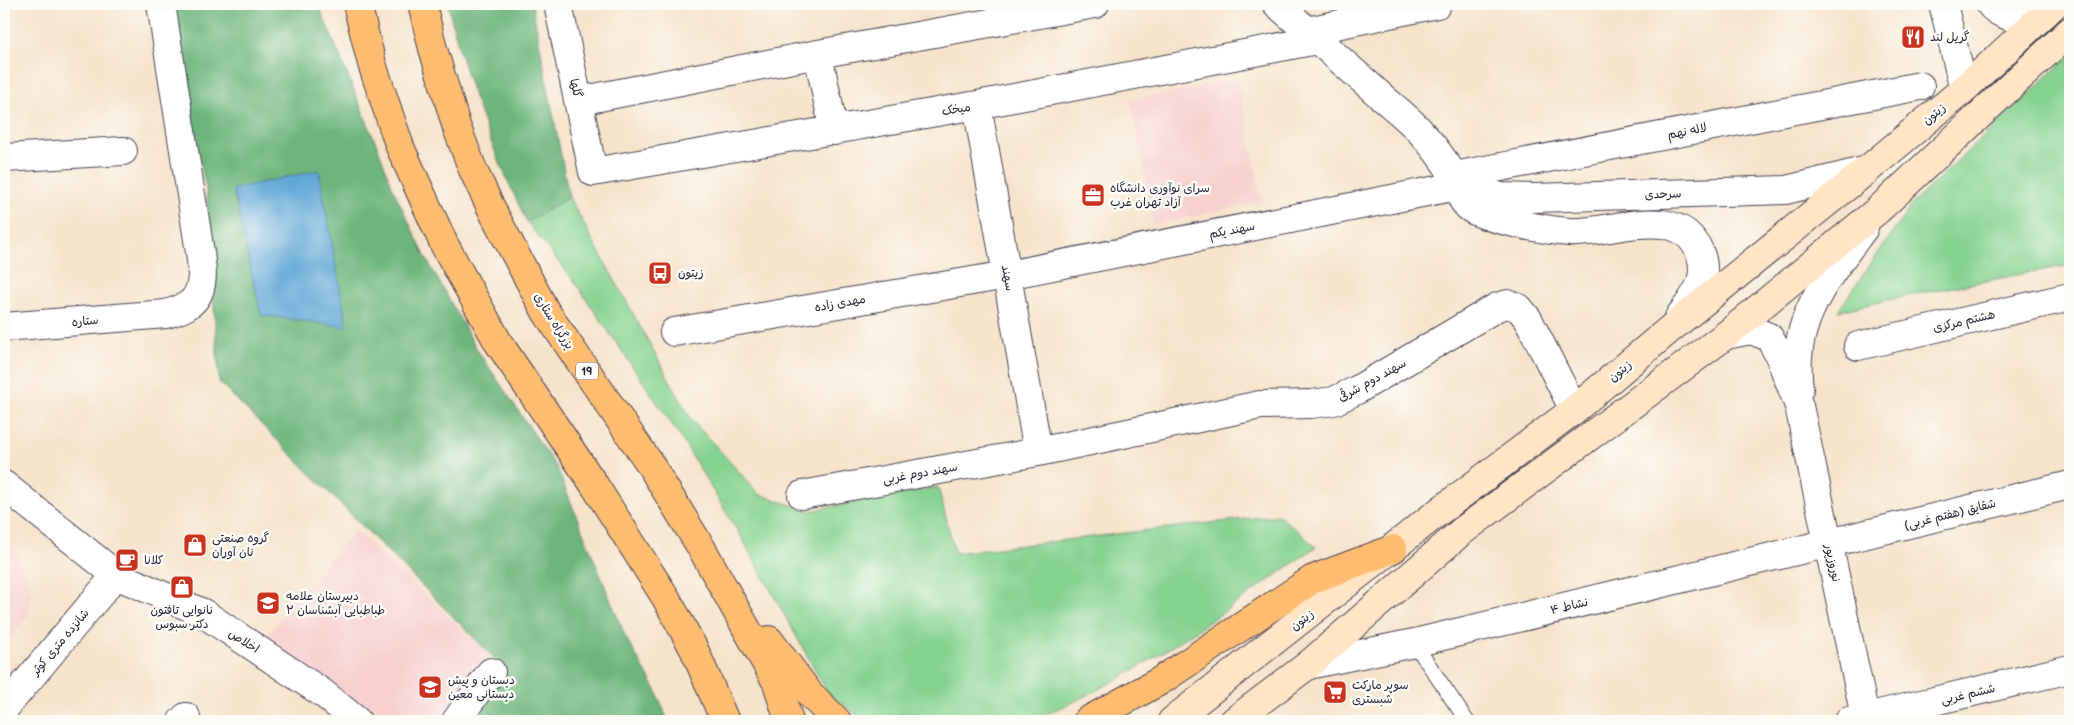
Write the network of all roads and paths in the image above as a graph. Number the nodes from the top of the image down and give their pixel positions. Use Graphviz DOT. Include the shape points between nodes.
graph roads {
  1 [pos="161,4"];
  2 [pos="357,4"];
  3 [pos="422,4"];
  4 [pos="558,4"];
  5 [pos="1095,4"];
  6 [pos="1277,4"];
  7 [pos="1437,4"];
  8 [pos="1943,4"];
  9 [pos="1990,4"];
  10 [pos="2054,4"];
  11 [pos="2034,22"];
  12 [pos="2070,31"];
  13 [pos="1312,35"];
  14 [pos="818,54"];
  15 [pos="1920,86"];
  16 [pos="1964,89"];
  17 [pos="579,101"];
  18 [pos="977,105"];
  19 [pos="834,131"];
  20 [pos="123,152"];
  21 [pos="4,158"];
  22 [pos="1867,170"];
  23 [pos="593,172"];
  24 [pos="1456,181"];
  25 [pos="1878,210"];
  26 [pos="1007,274"];
  27 [pos="2070,297"];
  28 [pos="4,327"];
  29 [pos="1670,329"];
  30 [pos="674,332"];
  31 [pos="1726,335"];
  32 [pos="1858,346"];
  33 [pos="1799,406"];
  34 [pos="1574,410"];
  35 [pos="1038,452"];
  36 [pos="4,485"];
  37 [pos="2070,485"];
  38 [pos="802,495"];
  39 [pos="17,508"];
  40 [pos="1829,544"];
  41 [pos="702,549"];
  42 [pos="1393,549"];
  43 [pos="116,575"];
  44 [pos="1414,643"];
  45 [pos="1308,665"];
  46 [pos="2070,670"];
  47 [pos="492,672"];
  48 [pos="4,710"];
  49 [pos="722,716"];
  50 [pos="1860,720"];
  51 [pos="357,721"];
  52 [pos="456,721"];
  53 [pos="788,721"];
  54 [pos="837,721"];
  55 [pos="1087,721"];
  56 [pos="1172,721"];
  57 [pos="1234,721"];
  58 [pos="1468,721"];
  1 -- 28 [label="street, ستاره" via="185,146 202,271 200,289 190,305 166,314"];
  2 -- 49 [label="highway" via="372,64 400,147 444,244 498,342 666,598 694,649"];
  3 -- 41 [label="highway, بزرگراه ستاری / 19" via="457,128 495,216 546,312 648,461"];
  4 -- 17 [label="street, گلها"];
  5 -- 14 [label="street"];
  6 -- 13 [label="street"];
  7 -- 13 [label="street, میخک"];
  8 -- 16 [label="street"];
  9 -- 11 [label="street" via="2013,17"];
  10 -- 11 [label="main road, زیتون"];
  11 -- 16 [label="main road, زیتون"];
  12 -- 25 [label="main road"];
  13 -- 18 [label="street, میخک"];
  13 -- 24 [label="street" via="1419,130"];
  14 -- 17 [label="street"];
  14 -- 19 [label="street"];
  15 -- 24 [label="street, لاله نهم"];
  16 -- 22 [label="main road, زیتون"];
  17 -- 23 [label="street, گلها"];
  18 -- 19 [label="street, میخک"];
  18 -- 26 [label="street, سهند"];
  19 -- 23 [label="street, میخک"];
  20 -- 21 [label="street"];
  22 -- 24 [label="street, سرحدی" via="1786,190 1535,198 1502,197"];
  22 -- 29 [label="main road, زیتون"];
  24 -- 26 [label="street, سهند يكم"];
  24 -- 29 [label="street" via="1464,202 1471,209 1506,221 1570,232 1657,223 1673,226 1687,234 1697,246 1704,278 1698,293"];
  25 -- 31 [label="main road"];
  25 -- 33 [label="street, نوروزپور" via="1822,285 1805,322 1798,357"];
  26 -- 30 [label="street, مهدی زاده"];
  26 -- 35 [label="street, سهند"];
  27 -- 32 [label="street, هشتم مرکزی"];
  29 -- 34 [label="main road, زیتون"];
  31 -- 33 [label="street, نوروزپور" via="1751,330 1769,337"];
  31 -- 45 [label="main road" via="1461,532"];
  33 -- 40 [label="street, نوروزپور"];
  34 -- 35 [label="street, سهند دوم شرقی" via="1528,319 1520,308 1508,304 1497,307 1334,401 1260,405"];
  34 -- 42 [label="main road, زیتون"];
  35 -- 38 [label="street, سهند دوم غربی"];
  36 -- 39 [label="street, اخلاص"];
  37 -- 40 [label="street, شقایق (هفتم غربی)"];
  39 -- 43 [label="street, اخلاص"];
  40 -- 44 [label="street, نشاط ۴"];
  40 -- 50 [label="street, نوروزپور"];
  41 -- 53 [label="highway, بزرگراه ستاری / 19" via="777,683"];
  41 -- 54 [label="highway" via="809,693"];
  42 -- 55 [label="highway" via="1313,579 1160,682"];
  42 -- 56 [label="main road, زیتون"];
  43 -- 48 [label="street, شانزده متری کوثر"];
  43 -- 51 [label="street, اخلاص" via="203,614 324,694"];
  44 -- 45 [label="street, نشاط ۴"];
  44 -- 58 [label="lane"];
  45 -- 57 [label="main road"];
  46 -- 50 [label="street, ششم غربی"];
  47 -- 52 [label="street"];
}
